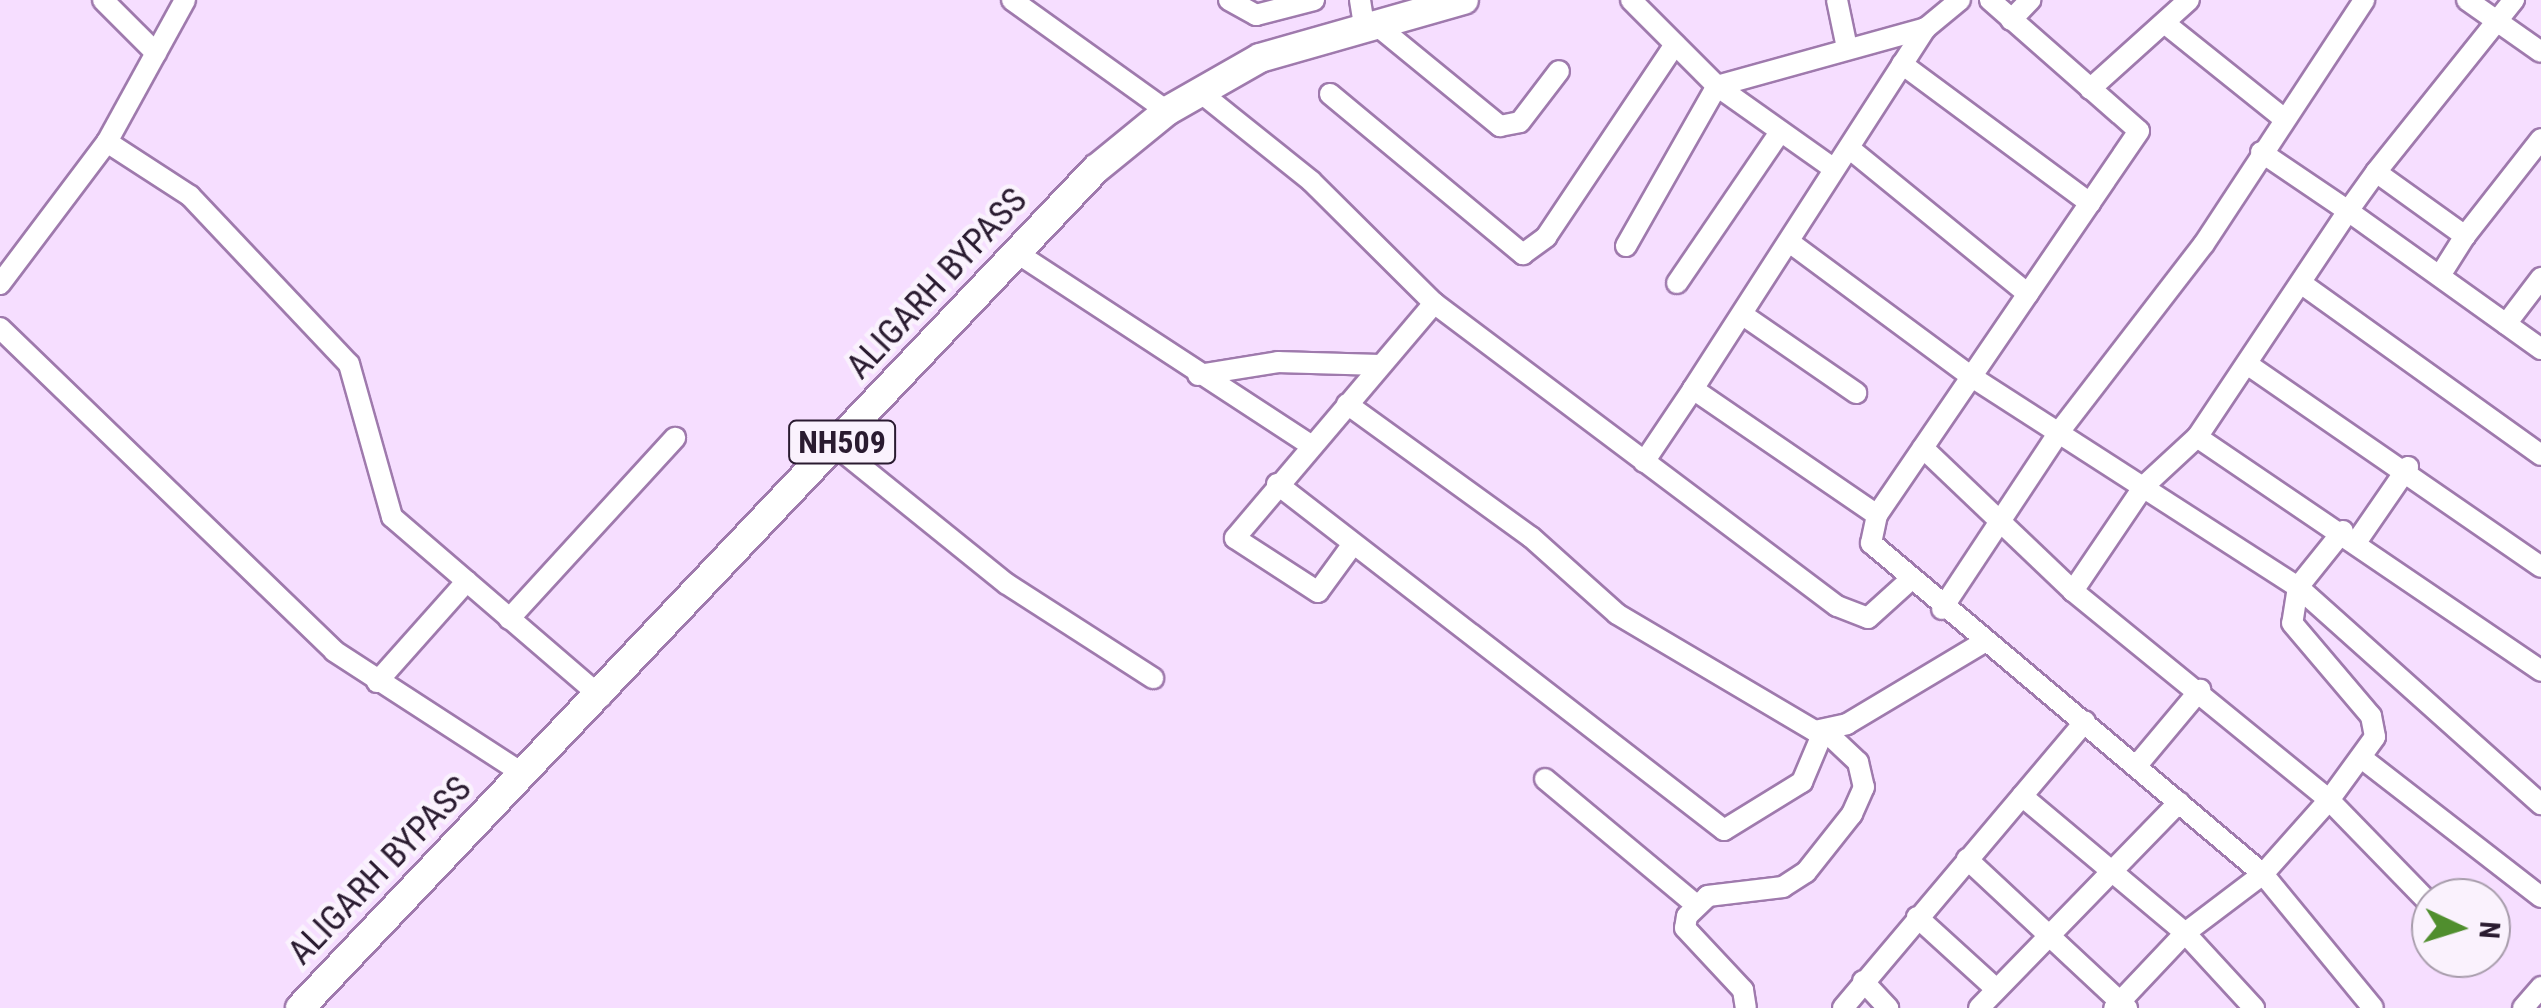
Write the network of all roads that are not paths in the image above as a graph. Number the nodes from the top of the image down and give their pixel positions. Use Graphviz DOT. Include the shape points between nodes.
graph roads {
  1 [pos="103,0"];
  2 [pos="185,0"];
  3 [pos="1012,0"];
  4 [pos="1229,0"];
  5 [pos="1314,0"];
  6 [pos="1464,0"];
  7 [pos="1631,0"];
  8 [pos="1837,0"];
  9 [pos="1960,0"];
  10 [pos="1990,0"];
  11 [pos="2030,0"];
  12 [pos="2189,0"];
  13 [pos="2364,0"];
  14 [pos="2467,0"];
  15 [pos="2514,0"];
  16 [pos="1365,16"];
  17 [pos="2011,20"];
  18 [pos="2167,25"];
  19 [pos="1926,28"];
  20 [pos="2500,28"];
  21 [pos="1675,44"];
  22 [pos="1847,48"];
  23 [pos="156,52"];
  24 [pos="2541,52"];
  25 [pos="1902,64"];
  26 [pos="1559,70"];
  27 [pos="1717,86"];
  28 [pos="2090,89"];
  29 [pos="1200,92"];
  30 [pos="1330,94"];
  31 [pos="1167,111"];
  32 [pos="2282,117"];
  33 [pos="1778,134"];
  34 [pos="2541,139"];
  35 [pos="107,142"];
  36 [pos="1848,148"];
  37 [pos="2261,152"];
  38 [pos="1833,168"];
  39 [pos="2376,172"];
  40 [pos="2090,204"];
  41 [pos="2348,212"];
  42 [pos="2465,236"];
  43 [pos="1792,244"];
  44 [pos="1626,246"];
  45 [pos="1017,253"];
  46 [pos="2441,274"];
  47 [pos="2541,278"];
  48 [pos="1676,283"];
  49 [pos="0,284"];
  50 [pos="2305,286"];
  51 [pos="2028,294"];
  52 [pos="1434,303"];
  53 [pos="1746,317"];
  54 [pos="2506,324"];
  55 [pos="0,328"];
  56 [pos="2541,349"];
  57 [pos="2248,364"];
  58 [pos="1380,366"];
  59 [pos="1198,375"];
  60 [pos="1972,377"];
  61 [pos="1694,389"];
  62 [pos="1856,393"];
  63 [pos="1347,404"];
  64 [pos="2059,432"];
  65 [pos="675,438"];
  66 [pos="2197,438"];
  67 [pos="1310,446"];
  68 [pos="838,447"];
  69 [pos="1923,448"];
  70 [pos="2541,455"];
  71 [pos="1644,462"];
  72 [pos="2408,467"];
  73 [pos="1276,484"];
  74 [pos="2144,486"];
  75 [pos="1878,516"];
  76 [pos="2001,520"];
  77 [pos="2350,536"];
  78 [pos="1353,544"];
  79 [pos="2541,567"];
  80 [pos="1910,580"];
  81 [pos="467,581"];
  82 [pos="2298,587"];
  83 [pos="2073,591"];
  84 [pos="1942,609"];
  85 [pos="510,619"];
  86 [pos="1984,642"];
  87 [pos="2541,671"];
  88 [pos="1153,678"];
  89 [pos="377,682"];
  90 [pos="589,686"];
  91 [pos="2200,690"];
  92 [pos="2085,722"];
  93 [pos="1824,730"];
  94 [pos="2364,759"];
  95 [pos="2138,764"];
  96 [pos="525,775"];
  97 [pos="1545,780"];
  98 [pos="2022,796"];
  99 [pos="2329,800"];
  100 [pos="2179,802"];
  101 [pos="2541,804"];
  102 [pos="1968,859"];
  103 [pos="2111,872"];
  104 [pos="2262,874"];
  105 [pos="2411,884"];
  106 [pos="2541,896"];
  107 [pos="1695,904"];
  108 [pos="1917,918"];
  109 [pos="2185,932"];
  110 [pos="2048,934"];
  111 [pos="1862,981"];
  112 [pos="2541,986"];
  113 [pos="1994,987"];
  114 [pos="2120,1005"];
  115 [pos="1750,1006"];
  116 [pos="300,1008"];
  117 [pos="1843,1008"];
  118 [pos="1888,1008"];
  119 [pos="1978,1008"];
  120 [pos="2254,1008"];
  121 [pos="2373,1008"];
  122 [pos="2523,1008"];
  1 -- 23 [label="street"];
  2 -- 23 [label="street"];
  3 -- 31 [label="street"];
  4 -- 5 [label="street" via="1256,15"];
  6 -- 16 [label="highway, ALIGARH BYPASS / NH509"];
  7 -- 21 [label="street"];
  8 -- 22 [label="street"];
  9 -- 19 [label="street"];
  10 -- 17 [label="street"];
  11 -- 17 [label="street"];
  12 -- 18 [label="street"];
  13 -- 32 [label="street"];
  14 -- 20 [label="street"];
  15 -- 20 [label="street"];
  16 -- 26 [label="street" via="1500,126 1520,122"];
  16 -- 29 [label="highway, ALIGARH BYPASS / NH509" via="1302,39"];
  17 -- 28 [label="street"];
  18 -- 28 [label="street"];
  18 -- 32 [label="street"];
  19 -- 22 [label="street"];
  19 -- 25 [label="street"];
  20 -- 24 [label="street"];
  20 -- 39 [label="street"];
  21 -- 27 [label="street"];
  21 -- 30 [label="street" via="1546,237 1523,254"];
  22 -- 27 [label="street"];
  23 -- 35 [label="street"];
  25 -- 36 [label="street"];
  25 -- 40 [label="street"];
  27 -- 33 [label="street"];
  27 -- 44 [label="street"];
  28 -- 40 [label="street" via="2139,131"];
  29 -- 31 [label="highway, ALIGARH BYPASS / NH509"];
  29 -- 52 [label="street" via="1311,181"];
  31 -- 45 [label="highway, ALIGARH BYPASS / NH509"];
  32 -- 37 [label="street"];
  33 -- 38 [label="street"];
  33 -- 48 [label="street"];
  34 -- 42 [label="street"];
  35 -- 49 [label="street"];
  35 -- 81 [label="street" via="190,196 349,364 386,510"];
  36 -- 38 [label="street"];
  36 -- 51 [label="street"];
  37 -- 41 [label="street"];
  37 -- 64 [label="street"];
  38 -- 43 [label="street"];
  39 -- 41 [label="street"];
  39 -- 42 [label="street"];
  40 -- 51 [label="street"];
  41 -- 46 [label="street"];
  41 -- 50 [label="street"];
  42 -- 46 [label="street"];
  43 -- 53 [label="street"];
  43 -- 60 [label="street"];
  45 -- 59 [label="street"];
  45 -- 68 [label="highway, ALIGARH BYPASS / NH509"];
  46 -- 54 [label="street"];
  47 -- 54 [label="street"];
  50 -- 57 [label="street"];
  50 -- 70 [label="street"];
  51 -- 60 [label="street"];
  52 -- 58 [label="street"];
  52 -- 71 [label="street"];
  53 -- 61 [label="street"];
  53 -- 62 [label="street"];
  54 -- 56 [label="street"];
  55 -- 89 [label="street"];
  57 -- 66 [label="street"];
  57 -- 72 [label="street"];
  58 -- 59 [label="street" via="1278,362"];
  58 -- 63 [label="street"];
  59 -- 67 [label="street"];
  60 -- 64 [label="street"];
  60 -- 69 [label="street"];
  61 -- 71 [label="street"];
  61 -- 75 [label="street"];
  63 -- 67 [label="street"];
  63 -- 93 [label="street" via="1530,537 1617,614"];
  64 -- 74 [label="street"];
  64 -- 76 [label="street"];
  65 -- 85 [label="street"];
  66 -- 74 [label="street"];
  66 -- 77 [label="street"];
  67 -- 73 [label="street"];
  68 -- 88 [label="street" via="1007,584"];
  68 -- 90 [label="highway, ALIGARH BYPASS / NH509"];
  69 -- 75 [label="street"];
  69 -- 76 [label="street"];
  71 -- 80 [label="street" via="1854,617 1876,612"];
  72 -- 77 [label="street"];
  72 -- 79 [label="street"];
  73 -- 78 [label="street"];
  73 -- 78 [label="street" via="1235,538 1318,592"];
  74 -- 82 [label="street"];
  74 -- 83 [label="street"];
  75 -- 80 [label="street" via="1871,543"];
  76 -- 83 [label="street"];
  76 -- 84 [label="street"];
  77 -- 82 [label="street"];
  77 -- 87 [label="street"];
  78 -- 93 [label="street" via="1724,830 1802,782"];
  80 -- 84 [label="street"];
  81 -- 85 [label="street"];
  81 -- 89 [label="street"];
  82 -- 94 [label="street" via="2292,623 2370,716 2375,738"];
  82 -- 101 [label="street"];
  83 -- 91 [label="street"];
  84 -- 86 [label="street"];
  85 -- 90 [label="street"];
  86 -- 92 [label="street"];
  86 -- 93 [label="street"];
  89 -- 96 [label="street"];
  90 -- 96 [label="highway, ALIGARH BYPASS / NH509"];
  91 -- 95 [label="street"];
  91 -- 99 [label="street"];
  92 -- 95 [label="street"];
  92 -- 98 [label="street"];
  93 -- 107 [label="street" via="1865,771 1829,849 1783,887 1724,891"];
  94 -- 99 [label="street"];
  94 -- 106 [label="street"];
  95 -- 100 [label="street"];
  96 -- 116 [label="highway, ALIGARH BYPASS / NH509"];
  97 -- 107 [label="street"];
  98 -- 102 [label="street"];
  98 -- 103 [label="street"];
  99 -- 104 [label="street"];
  99 -- 105 [label="street"];
  100 -- 103 [label="street"];
  100 -- 104 [label="street"];
  102 -- 108 [label="street"];
  102 -- 110 [label="street"];
  103 -- 109 [label="street"];
  103 -- 110 [label="street"];
  104 -- 109 [label="street"];
  104 -- 121 [label="street"];
  107 -- 115 [label="street" via="1685,928"];
  108 -- 111 [label="street"];
  108 -- 113 [label="street"];
  109 -- 114 [label="street"];
  109 -- 120 [label="street"];
  110 -- 113 [label="street"];
  110 -- 114 [label="street"];
  111 -- 117 [label="street"];
  111 -- 118 [label="street"];
  112 -- 122 [label="street"];
  113 -- 119 [label="street"];
}
